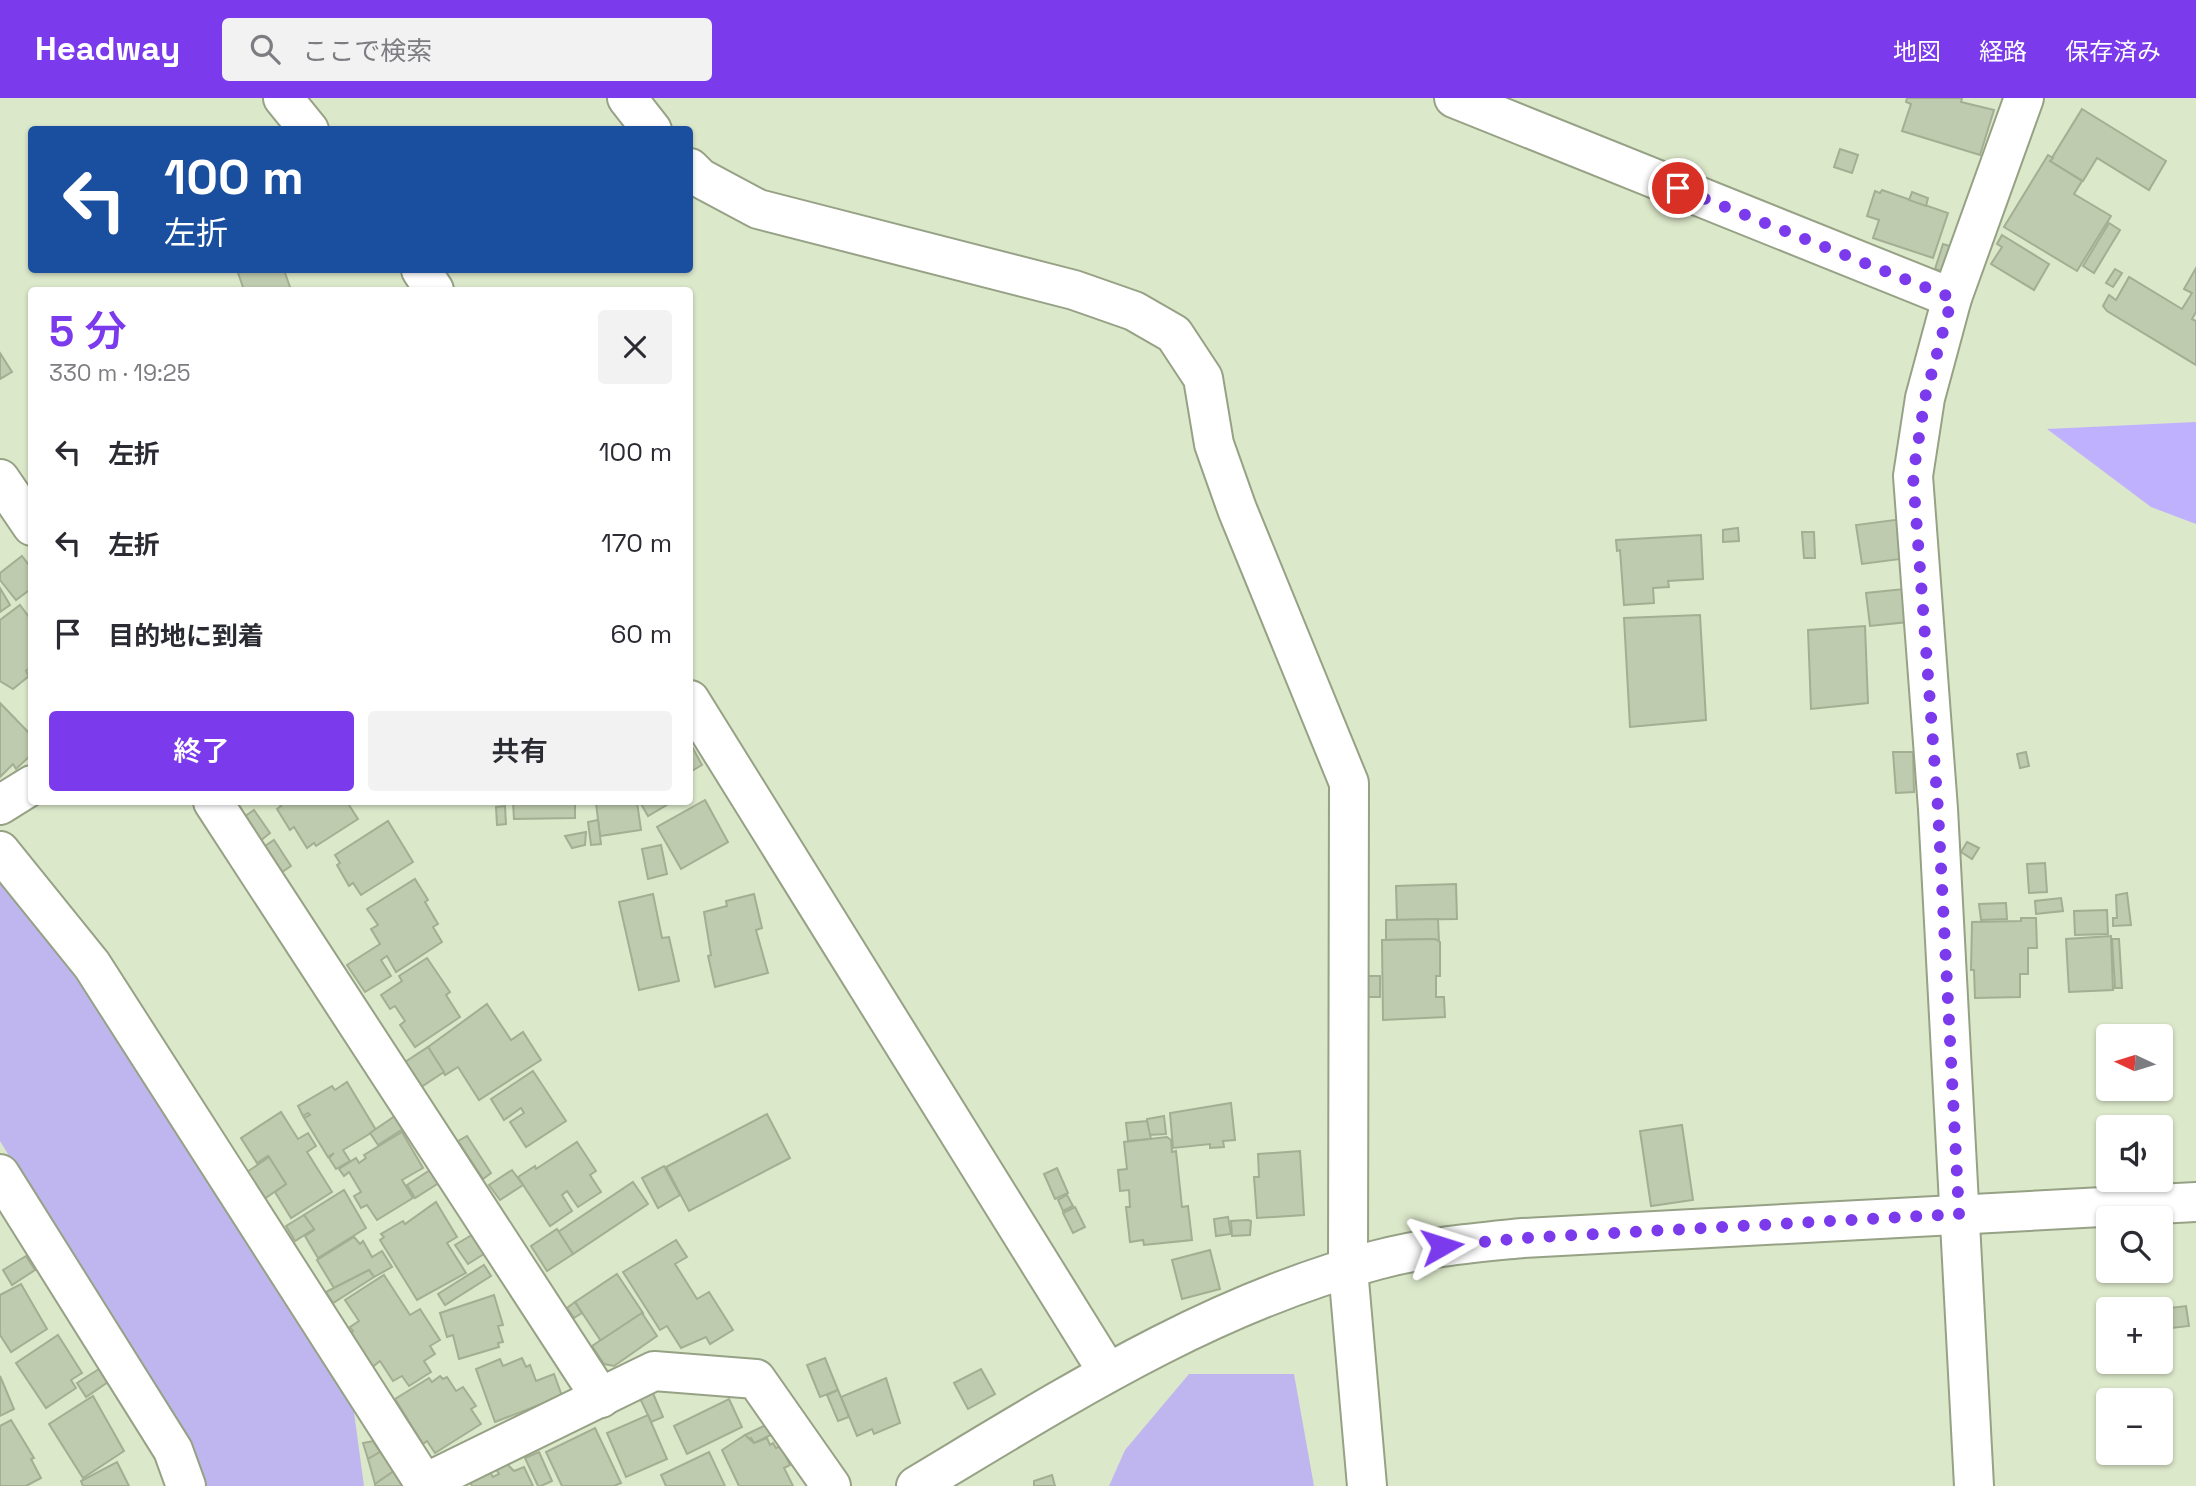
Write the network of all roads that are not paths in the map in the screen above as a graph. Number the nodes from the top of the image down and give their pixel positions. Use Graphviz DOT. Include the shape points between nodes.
graph roads {
  1 [pos="283,98"];
  2 [pos="627,98"];
  3 [pos="1454,98"];
  4 [pos="2024,98"];
  5 [pos="306,126"];
  6 [pos="649,126"];
  7 [pos="693,171"];
  8 [pos="1952,298"];
  9 [pos="0,479"];
  10 [pos="28,521"];
  11 [pos="693,706"];
  12 [pos="28,788"];
  13 [pos="0,805"];
  14 [pos="216,805"];
  15 [pos="0,851"];
  16 [pos="0,1174"];
  17 [pos="2196,1202"];
  18 [pos="1959,1214"];
  19 [pos="1348,1269"];
  20 [pos="1107,1371"];
  21 [pos="601,1398"];
  22 [pos="424,1485"];
  23 [pos="186,1486"];
  24 [pos="831,1486"];
  25 [pos="916,1486"];
  26 [pos="1367,1486"];
  27 [pos="1974,1486"];
  1 -- 5 [label="street"];
  2 -- 6 [label="street"];
  3 -- 8 [label="street"];
  4 -- 8 [label="street"];
  7 -- 19 [label="street" via="758,209 1074,290 1134,310 1174,334 1203,378 1214,444 1228,483 1349,783"];
  8 -- 18 [label="street" via="1925,398 1913,476 1938,809"];
  9 -- 10 [label="street"];
  11 -- 20 [label="street"];
  12 -- 13 [label="street"];
  14 -- 21 [label="street"];
  15 -- 22 [label="street" via="92,965"];
  16 -- 23 [label="street" via="173,1450"];
  17 -- 18 [label="street"];
  18 -- 19 [label="street" via="1523,1238 1442,1246"];
  18 -- 27 [label="street"];
  19 -- 20 [label="street" via="1270,1296"];
  19 -- 26 [label="street"];
  20 -- 25 [label="street"];
  21 -- 22 [label="street"];
  21 -- 24 [label="street" via="654,1371 756,1379"];
}
